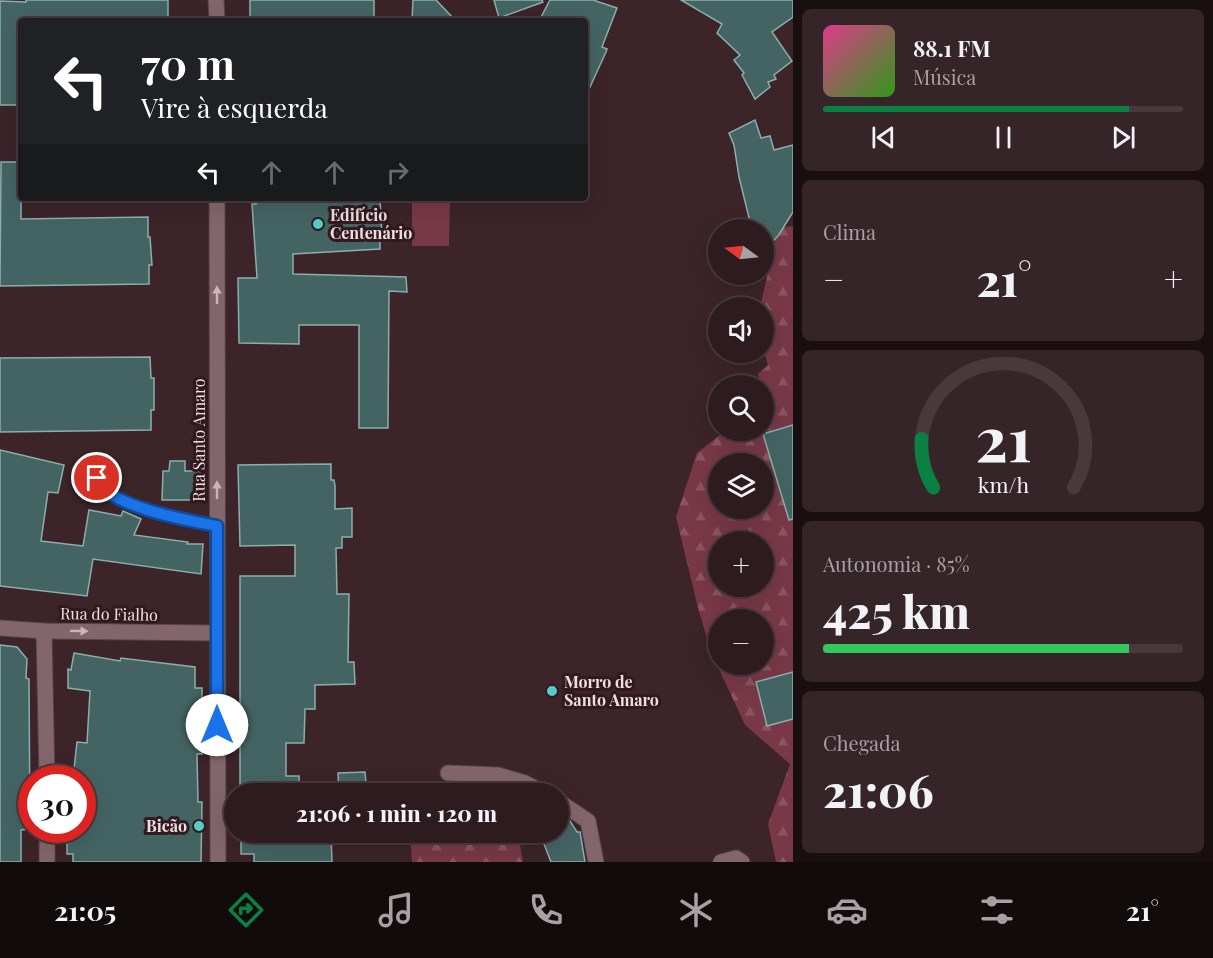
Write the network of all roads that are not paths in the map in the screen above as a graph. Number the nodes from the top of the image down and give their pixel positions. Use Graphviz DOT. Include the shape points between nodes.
graph roads {
  1 [pos="216,0"];
  2 [pos="217,18"];
  3 [pos="217,201"];
  4 [pos="97,478"];
  5 [pos="217,526"];
  6 [pos="0,628"];
  7 [pos="44,631"];
  8 [pos="217,633"];
  9 [pos="46,765"];
  10 [pos="448,773"];
  11 [pos="525,783"];
  12 [pos="569,808"];
  13 [pos="47,843"];
  14 [pos="47,862"];
  15 [pos="218,862"];
  16 [pos="596,862"];
  17 [pos="721,862"];
  18 [pos="742,862"];
  1 -- 2 [label="street"];
  5 -- 3 [label="street, Rua Santo Amaro, one-way"];
  4 -- 5 [label="lane" via="102,487 138,507"];
  5 -- 8 [label="street, Rua Santo Amaro"];
  6 -- 7 [label="street, Rua do Fialho"];
  7 -- 8 [label="street, Rua do Fialho, one-way"];
  7 -- 9 [label="street"];
  8 -- 15 [label="street, Rua Santo Amaro"];
  10 -- 11 [label="street" via="498,775"];
  12 -- 16 [label="street" via="588,821"];
  13 -- 14 [label="street"];
  17 -- 18 [label="street" via="736,858"];
}
